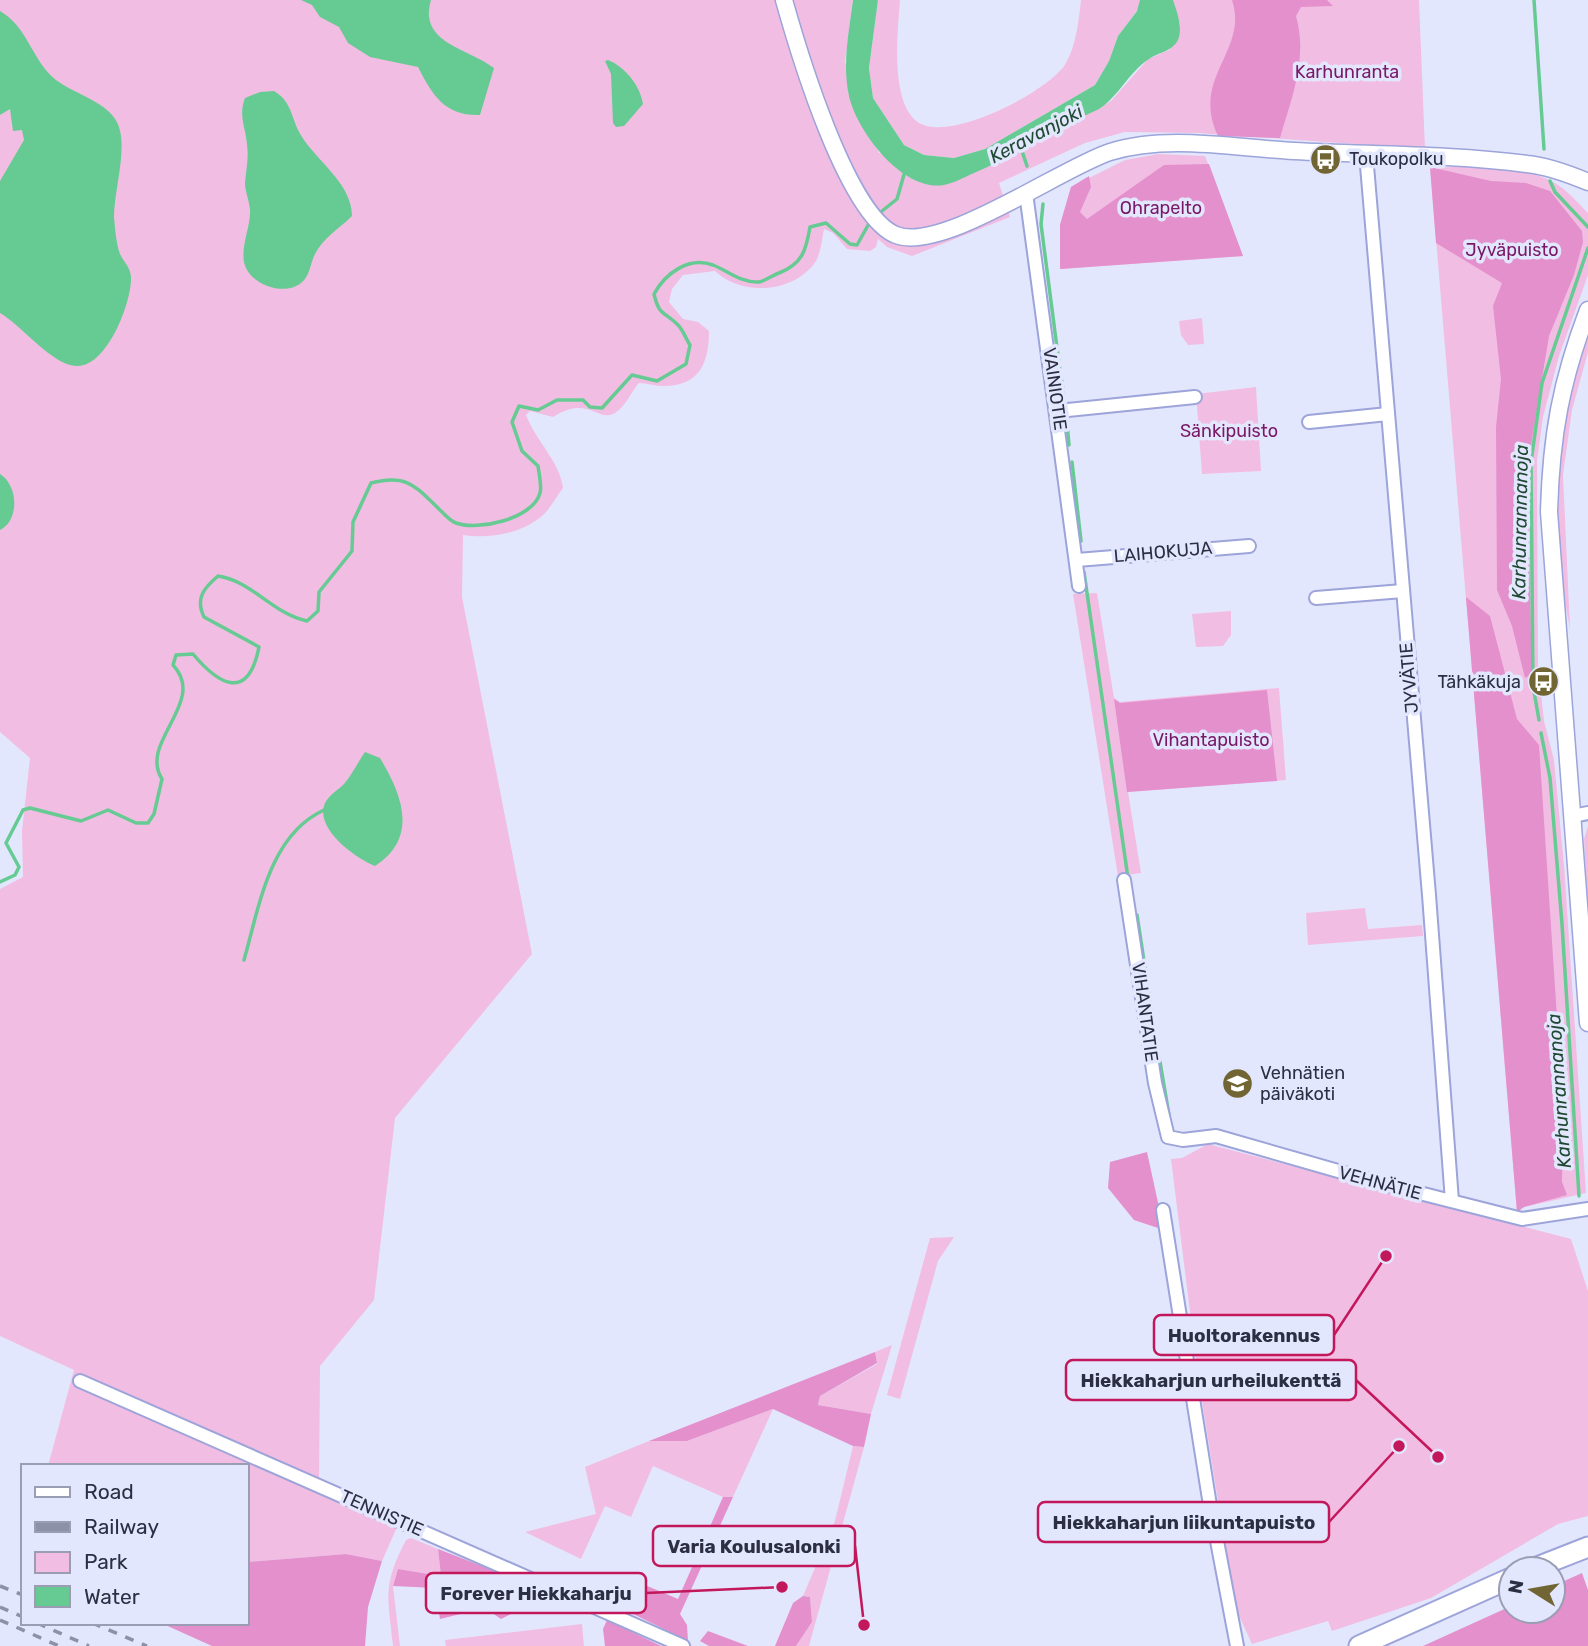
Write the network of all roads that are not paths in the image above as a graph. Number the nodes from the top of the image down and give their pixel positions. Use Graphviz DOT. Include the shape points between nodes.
graph roads {
  1 [pos="785,0"];
  2 [pos="1366,154"];
  3 [pos="1588,182"];
  4 [pos="1026,192"];
  5 [pos="1588,310"];
  6 [pos="1195,397"];
  7 [pos="1058,411"];
  8 [pos="1388,414"];
  9 [pos="1310,422"];
  10 [pos="1249,546"];
  11 [pos="1077,560"];
  12 [pos="1079,586"];
  13 [pos="1403,590"];
  14 [pos="1316,598"];
  15 [pos="1580,814"];
  16 [pos="1124,880"];
  17 [pos="1588,1023"];
  18 [pos="1174,1139"];
  19 [pos="1452,1201"];
  20 [pos="1588,1209"];
  21 [pos="1163,1210"];
  22 [pos="80,1381"];
  23 [pos="1587,1546"];
  24 [pos="1565,1555"];
  25 [pos="1497,1584"];
  26 [pos="683,1646"];
  27 [pos="1237,1646"];
  28 [pos="1359,1646"];
  1 -- 4 [label="street" via="818,111 865,202 890,232 905,237 932,235"];
  2 -- 3 [label="street" via="1529,164"];
  2 -- 4 [label="street" via="1136,145 1071,167"];
  2 -- 8 [label="street, JYVÄTIE"];
  4 -- 7 [label="street, VAINIOTIE"];
  5 -- 15 [label="street" via="1571,354 1550,451 1549,512"];
  6 -- 7 [label="street"];
  7 -- 11 [label="street, VAINIOTIE"];
  8 -- 9 [label="street"];
  8 -- 13 [label="street, JYVÄTIE"];
  10 -- 11 [label="street, LAIHOKUJA"];
  11 -- 12 [label="street, VAINIOTIE"];
  13 -- 14 [label="street"];
  13 -- 19 [label="street, JYVÄTIE"];
  15 -- 17 [label="street"];
  16 -- 18 [label="street, VIHANTATIE" via="1165,1133"];
  18 -- 19 [label="street, VEHNÄTIE" via="1216,1136"];
  19 -- 20 [label="street, VEHNÄTIE" via="1522,1219"];
  21 -- 27 [label="street"];
  22 -- 26 [label="street, TENNISTIE"];
  23 -- 24 [label="main road"];
  25 -- 28 [label="main road"];
}
